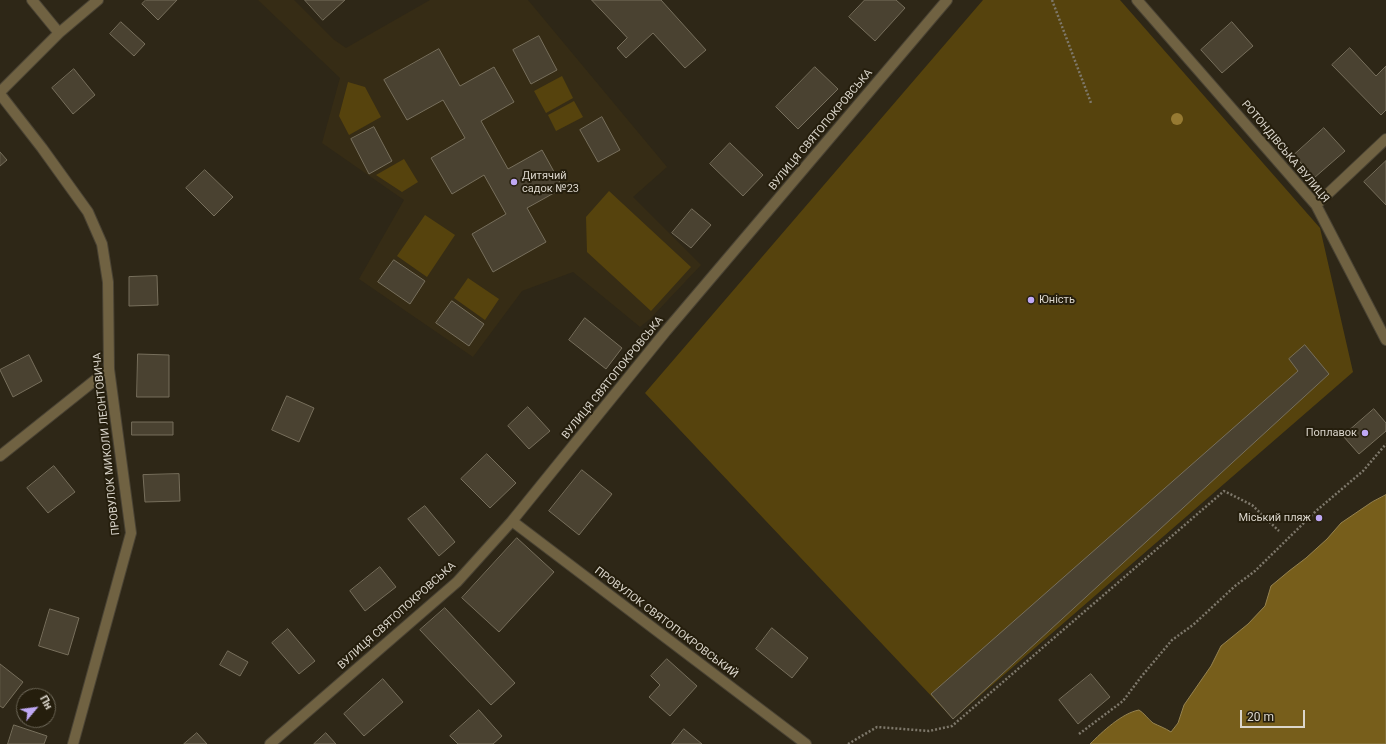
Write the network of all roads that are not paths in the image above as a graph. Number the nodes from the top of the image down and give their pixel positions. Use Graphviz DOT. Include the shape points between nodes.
graph roads {
  1 [pos="32,0"];
  2 [pos="98,0"];
  3 [pos="947,0"];
  4 [pos="1137,0"];
  5 [pos="59,33"];
  6 [pos="0,93"];
  7 [pos="1386,139"];
  8 [pos="1316,205"];
  9 [pos="1386,340"];
  10 [pos="109,369"];
  11 [pos="0,456"];
  12 [pos="512,521"];
  13 [pos="73,744"];
  14 [pos="270,744"];
  15 [pos="806,744"];
  1 -- 5 [label="street"];
  2 -- 5 [label="street"];
  3 -- 12 [label="street, ВУЛИЦЯ СВЯТОПОКРОВСЬКА" via="666,331"];
  4 -- 8 [label="street, РОТОНДІВСЬКА ВУЛИЦЯ"];
  5 -- 6 [label="street"];
  6 -- 10 [label="street, ПРОВУЛОК МИКОЛИ ЛЕОНТОВИЧА" via="88,212 102,244 108,282"];
  7 -- 8 [label="street"];
  8 -- 9 [label="street, РОТОНДІВСЬКА ВУЛИЦЯ"];
  10 -- 11 [label="street"];
  10 -- 13 [label="street, ПРОВУЛОК МИКОЛИ ЛЕОНТОВИЧА" via="131,533"];
  12 -- 14 [label="street, ВУЛИЦЯ СВЯТОПОКРОВСЬКА" via="457,582"];
  12 -- 15 [label="street, ПРОВУЛОК СВЯТОПОКРОВСЬКИЙ"];
}
